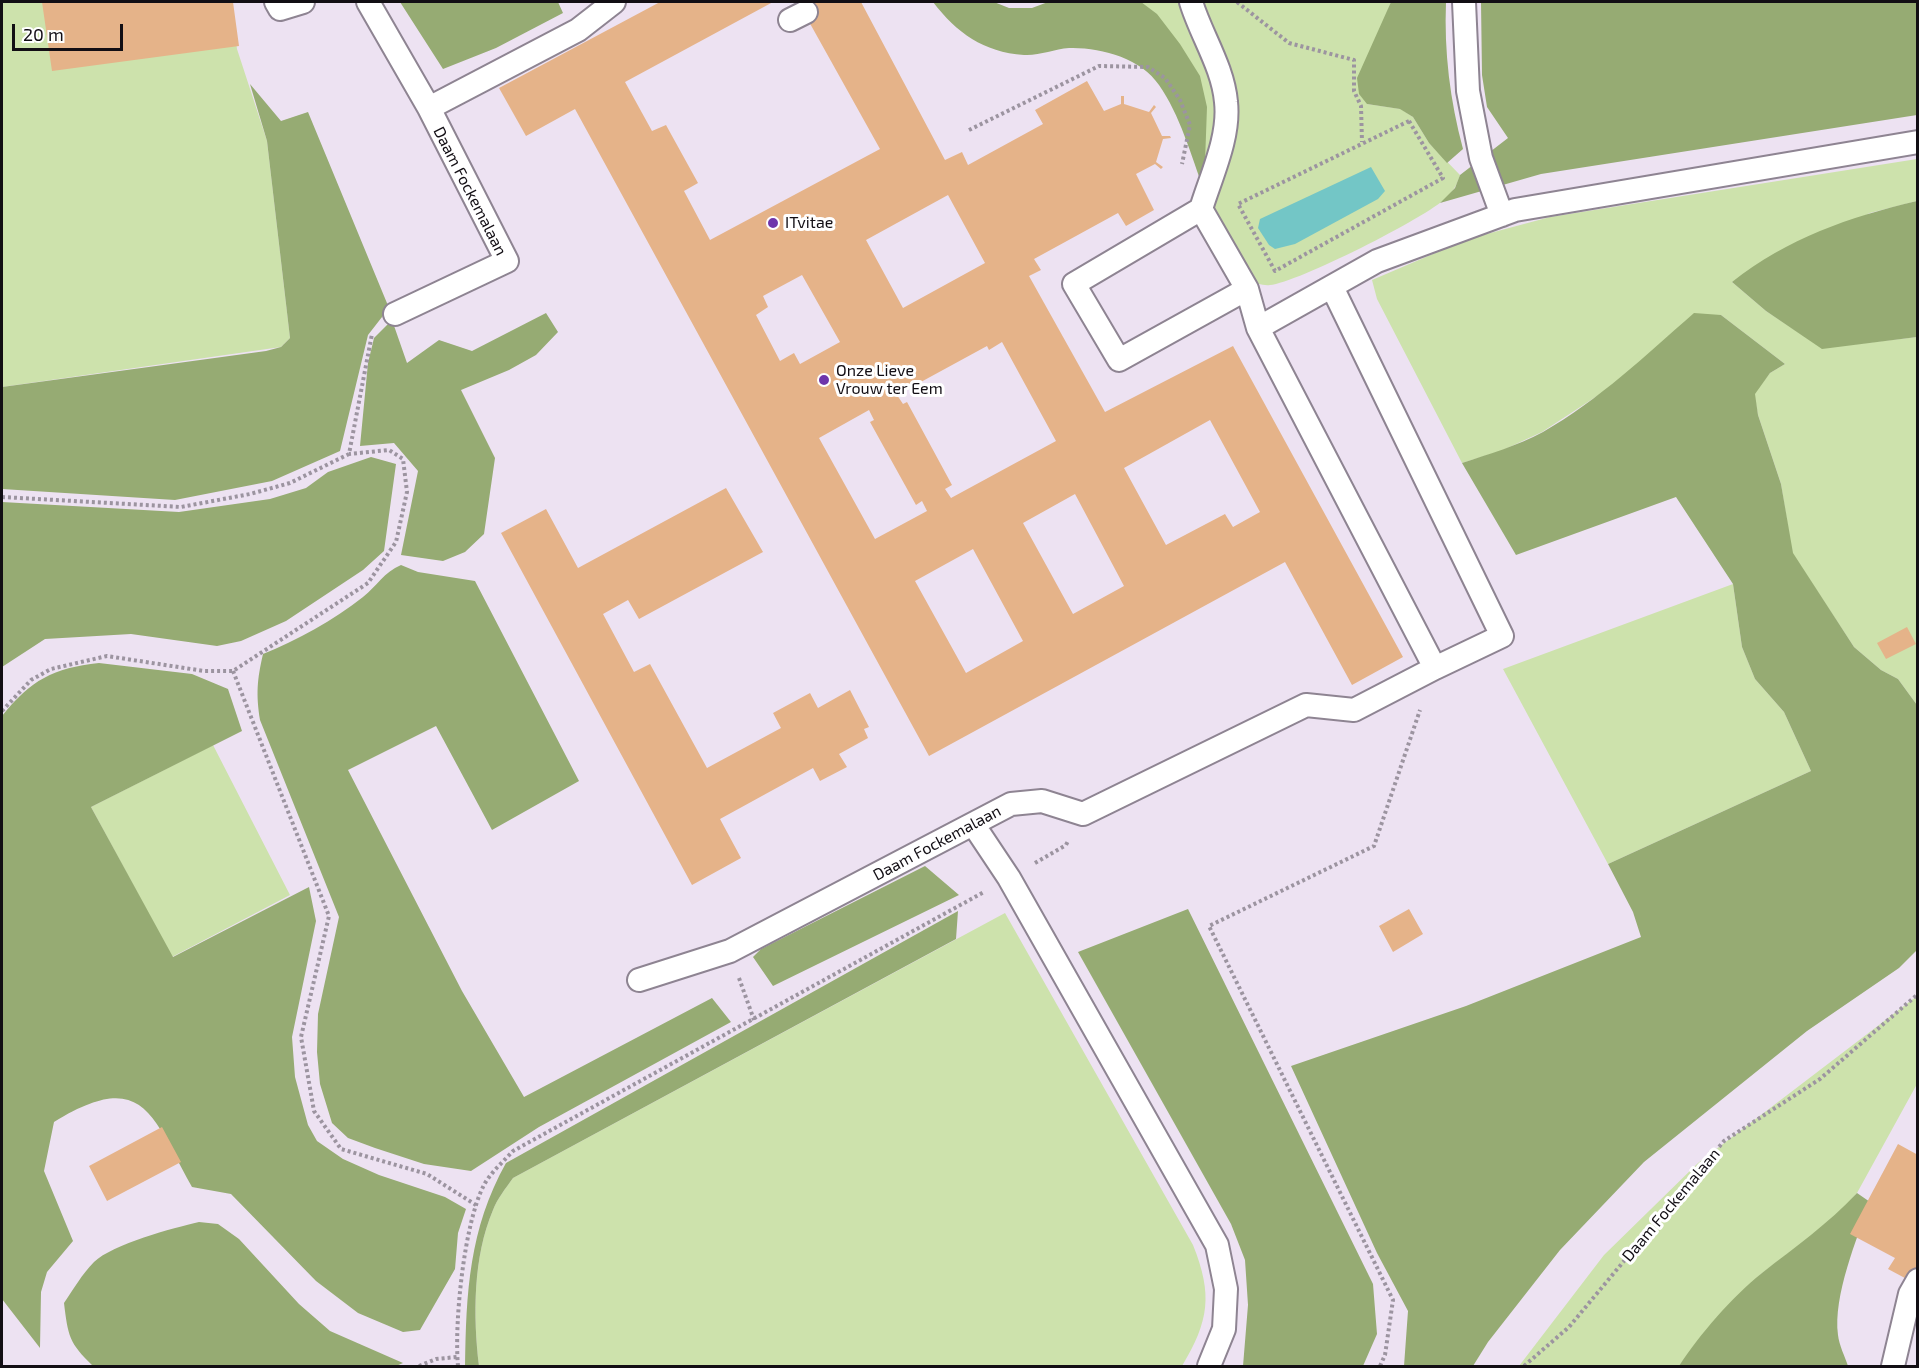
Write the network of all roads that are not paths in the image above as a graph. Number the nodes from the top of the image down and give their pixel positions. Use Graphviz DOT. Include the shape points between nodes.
graph roads {
  1 [pos="276,2"];
  2 [pos="303,2"];
  3 [pos="368,2"];
  4 [pos="614,2"];
  5 [pos="1191,2"];
  6 [pos="1464,2"];
  7 [pos="429,108"];
  8 [pos="1917,142"];
  9 [pos="1201,209"];
  10 [pos="1502,215"];
  11 [pos="1332,287"];
  12 [pos="1247,289"];
  13 [pos="387,320"];
  14 [pos="1258,328"];
  15 [pos="1435,668"];
  16 [pos="973,824"];
  17 [pos="639,980"];
  18 [pos="1917,1280"];
  19 [pos="1209,1366"];
  20 [pos="1893,1366"];
  1 -- 2 [label="lane" via="280,9"];
  3 -- 7 [label="lane, Daam Fockemalaan"];
  4 -- 7 [label="lane, Daam Fockemalaan" via="578,30"];
  5 -- 9 [label="lane" via="1227,102 1223,136"];
  6 -- 10 [label="lane" via="1468,91 1481,158"];
  7 -- 13 [label="lane, Daam Fockemalaan" via="507,261"];
  8 -- 10 [label="lane"];
  9 -- 12 [label="lane"];
  9 -- 12 [label="lane" via="1074,284 1119,360"];
  10 -- 11 [label="lane" via="1377,261"];
  11 -- 14 [label="lane"];
  11 -- 15 [label="lane" via="1502,636"];
  12 -- 14 [label="lane"];
  14 -- 15 [label="lane"];
  15 -- 16 [label="lane, Daam Fockemalaan" via="1354,710 1306,705 1083,814 1042,801 1011,804"];
  16 -- 17 [label="lane, Daam Fockemalaan" via="730,951"];
  16 -- 19 [label="lane" via="1009,878 1217,1245 1226,1289 1224,1329"];
  18 -- 20 [label="lane"];
}
